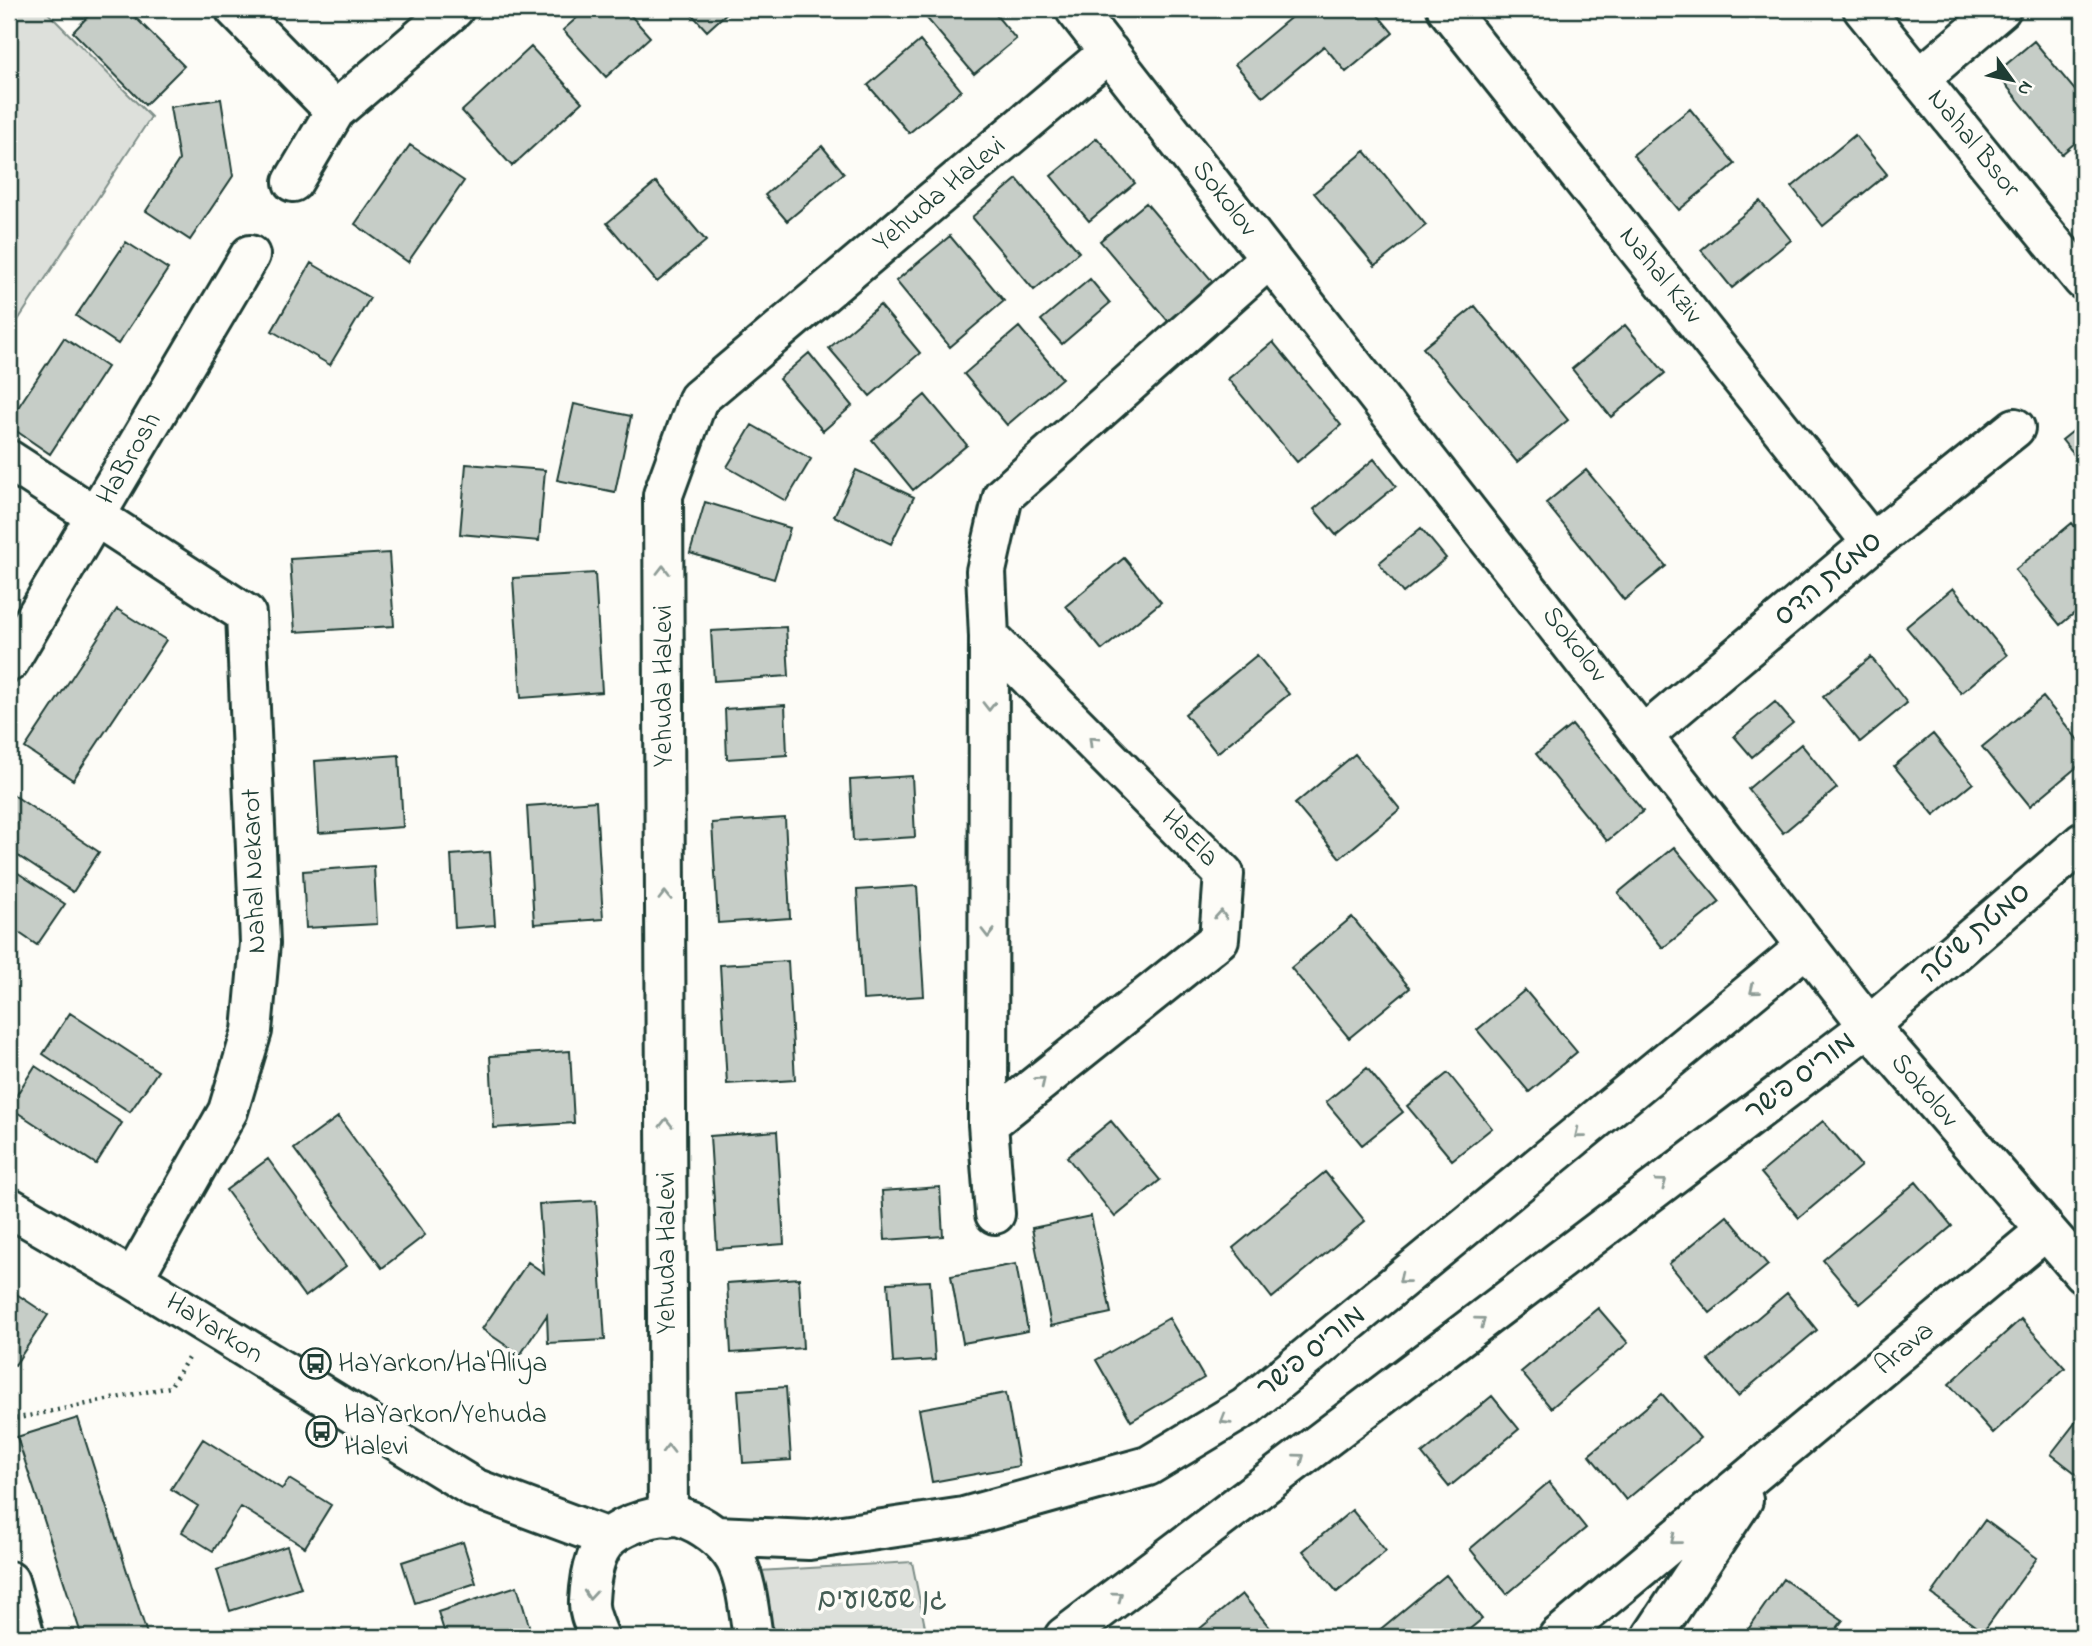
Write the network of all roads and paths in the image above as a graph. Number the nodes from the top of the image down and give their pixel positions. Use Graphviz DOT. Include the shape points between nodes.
graph roads {
  1 [pos="235,9"];
  2 [pos="454,9"];
  3 [pos="1075,9"];
  4 [pos="1447,9"];
  5 [pos="1863,9"];
  6 [pos="2001,9"];
  7 [pos="1109,52"];
  8 [pos="1920,78"];
  9 [pos="335,111"];
  10 [pos="293,182"];
  11 [pos="250,255"];
  12 [pos="1270,258"];
  13 [pos="2083,280"];
  14 [pos="2015,428"];
  15 [pos="9,460"];
  16 [pos="97,515"];
  17 [pos="1872,543"];
  18 [pos="989,637"];
  19 [pos="9,662"];
  20 [pos="1644,735"];
  21 [pos="2083,842"];
  22 [pos="1807,946"];
  23 [pos="1869,1026"];
  24 [pos="988,1124"];
  25 [pos="9,1207"];
  26 [pos="995,1214"];
  27 [pos="2045,1231"];
  28 [pos="2083,1273"];
  29 [pos="133,1279"];
  30 [pos="210,1326"];
  31 [pos="9,1420"];
  32 [pos="1766,1466"];
  33 [pos="668,1517"];
  34 [pos="716,1536"];
  35 [pos="608,1538"];
  36 [pos="9,1581"];
  37 [pos="25,1637"];
  38 [pos="599,1637"];
  39 [pos="754,1637"];
  40 [pos="1064,1637"];
  41 [pos="1558,1637"];
  42 [pos="1652,1637"];
  1 -- 9 [label="street"];
  2 -- 9 [label="street"];
  3 -- 7 [label="street, Sokolov"];
  4 -- 17 [label="street, Nahal Kziv"];
  5 -- 8 [label="street, Nahal Bsor"];
  6 -- 8 [label="street"];
  7 -- 12 [label="street, Sokolov"];
  33 -- 7 [label="street, Yehuda HaLevi, one-way" via="663,495 698,399"];
  8 -- 13 [label="street, Nahal Bsor"];
  9 -- 10 [label="street"];
  11 -- 16 [label="street, HaBrosh"];
  12 -- 18 [label="street" via="1003,496 985,571"];
  12 -- 20 [label="street, Sokolov"];
  14 -- 17 [label="street, סמטת הדס"];
  15 -- 16 [label="street"];
  16 -- 19 [label="street, HaBrosh"];
  16 -- 29 [label="street, Nahal Nekarot" via="246,614 260,943 252,1031 228,1111"];
  17 -- 20 [label="street, סמטת הדס"];
  18 -- 24 [label="street, one-way"];
  24 -- 18 [label="street, HaEla, one-way" via="1219,939 1224,874"];
  20 -- 22 [label="street, Sokolov"];
  21 -- 23 [label="street, סמטת שיטה"];
  22 -- 23 [label="street, Sokolov"];
  22 -- 34 [label="street, מוריס פישר, one-way" via="1246,1407 1148,1466 964,1517 809,1540"];
  23 -- 27 [label="street, Sokolov"];
  40 -- 23 [label="street, מוריס פישר, one-way"];
  24 -- 26 [label="street"];
  25 -- 29 [label="street, HaYarkon"];
  27 -- 28 [label="street, Sokolov"];
  27 -- 32 [label="street, Arava"];
  29 -- 30 [label="street, HaYarkon"];
  30 -- 31 [label="path" via="170,1387"];
  30 -- 35 [label="street, HaYarkon" via="474,1488"];
  32 -- 41 [label="street, Arava, one-way"];
  32 -- 42 [label="street, Arava"];
  33 -- 34 [label="street" via="679,1517"];
  33 -- 35 [label="street" via="631,1524"];
  34 -- 39 [label="street" via="735,1560"];
  35 -- 38 [label="street, one-way" via="594,1564 589,1604"];
  36 -- 37 [label="street"];
}
